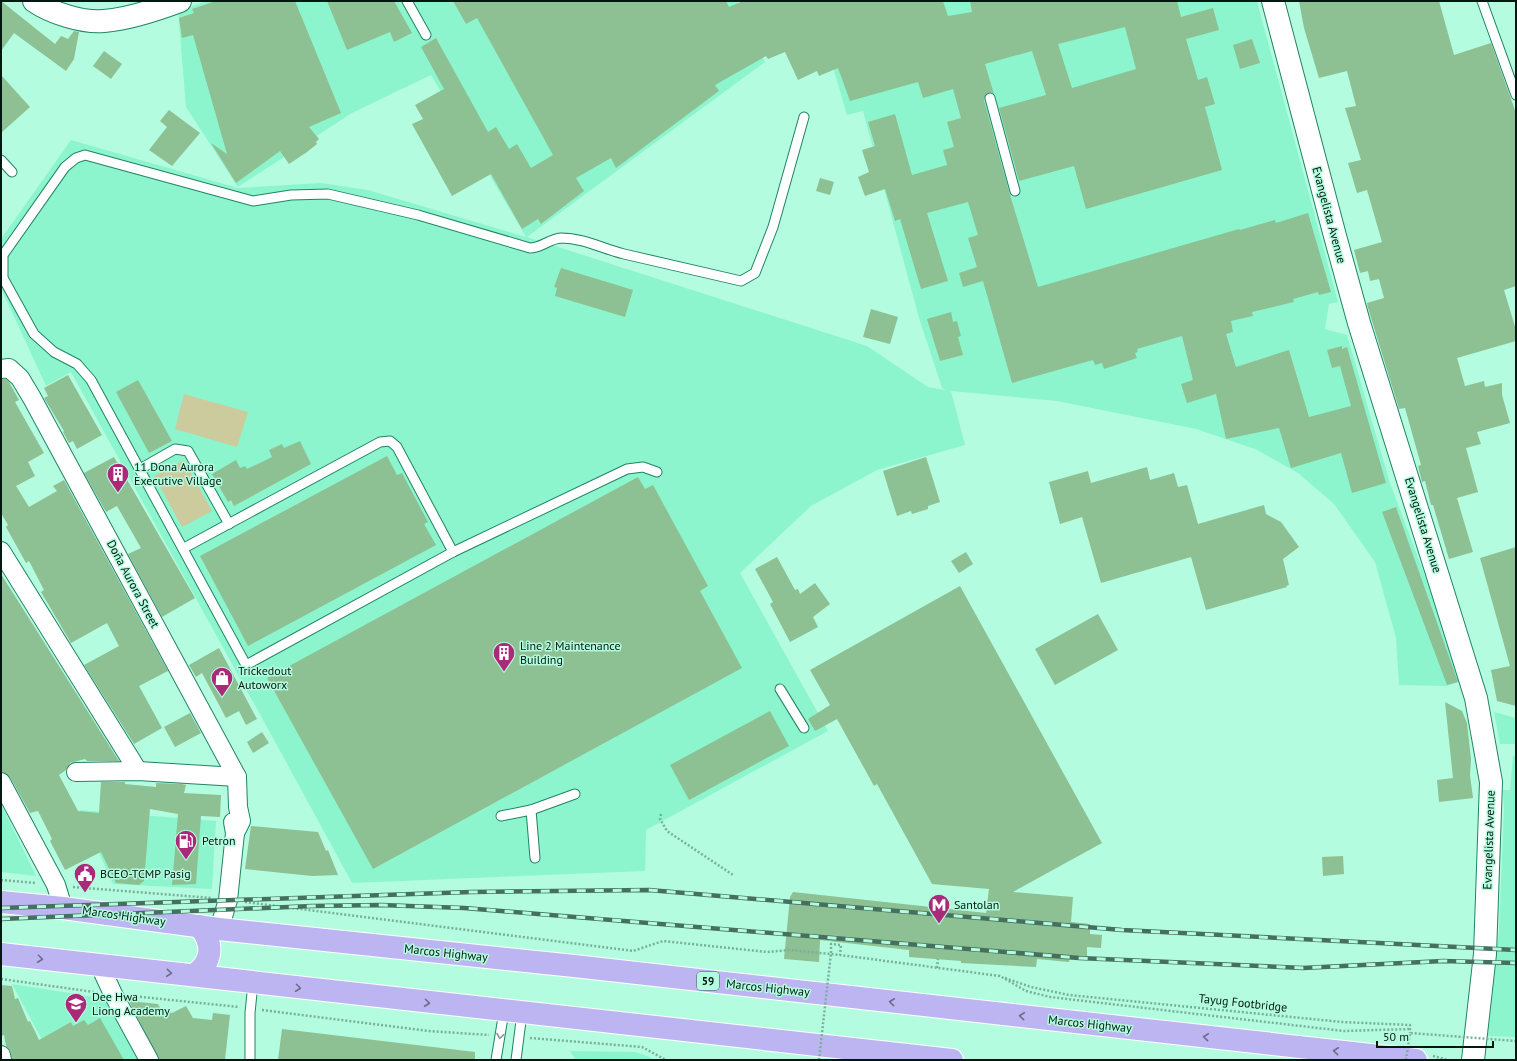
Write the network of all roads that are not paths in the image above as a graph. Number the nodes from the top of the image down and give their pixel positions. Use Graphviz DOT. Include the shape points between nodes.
graph roads {
  1 [pos="34,1"];
  2 [pos="180,1"];
  3 [pos="407,1"];
  4 [pos="1273,1"];
  5 [pos="1482,1"];
  6 [pos="160,5"];
  7 [pos="426,35"];
  8 [pos="1516,95"];
  9 [pos="990,98"];
  10 [pos="804,116"];
  11 [pos="1,160"];
  12 [pos="12,172"];
  13 [pos="1015,191"];
  14 [pos="5,368"];
  15 [pos="140,468"];
  16 [pos="657,472"];
  17 [pos="229,524"];
  18 [pos="184,548"];
  19 [pos="1,551"];
  20 [pos="453,552"];
  21 [pos="780,689"];
  22 [pos="804,728"];
  23 [pos="138,771"];
  24 [pos="76,772"];
  25 [pos="237,777"];
  26 [pos="1,782"];
  27 [pos="574,794"];
  28 [pos="531,810"];
  29 [pos="501,816"];
  30 [pos="535,858"];
  31 [pos="1,902"];
  32 [pos="63,908"];
  33 [pos="217,928"];
  34 [pos="1,954"];
  35 [pos="100,966"];
  36 [pos="194,975"];
  37 [pos="224,979"];
  38 [pos="254,983"];
  39 [pos="513,1012"];
  40 [pos="1,1055"];
  41 [pos="2,1060"];
  42 [pos="149,1060"];
  43 [pos="250,1060"];
  44 [pos="496,1060"];
  45 [pos="516,1060"];
  46 [pos="952,1060"];
  47 [pos="1416,1060"];
  48 [pos="1473,1060"];
  1 -- 6 [label="street" via="45,8 73,18 102,22"];
  2 -- 6 [label="street"];
  3 -- 7 [label="lane"];
  4 -- 48 [label="street, Evangelista Avenue" via="1359,323 1478,706 1490,789 1485,954"];
  5 -- 8 [label="lane"];
  9 -- 13 [label="lane"];
  10 -- 15 [label="lane" via="773,227 754,273 741,281 622,253 584,241 560,238 545,242 537,248 530,248 418,215 328,194 290,195 254,201 85,155 76,158 65,167 3,255 3,278 34,334 54,352 77,364 91,380"];
  11 -- 12 [label="lane"];
  14 -- 25 [label="street, Doña Aurora Street" via="20,378 32,398"];
  15 -- 17 [label="lane" via="175,449 188,451"];
  15 -- 18 [label="lane"];
  16 -- 20 [label="lane" via="643,467 627,469"];
  17 -- 18 [label="lane"];
  17 -- 20 [label="lane" via="380,442 390,441 397,447"];
  18 -- 20 [label="lane" via="246,665"];
  19 -- 23 [label="street"];
  21 -- 22 [label="lane"];
  23 -- 24 [label="street"];
  23 -- 25 [label="street"];
  25 -- 33 [label="street, Doña Aurora Street" via="241,821 235,833 228,900"];
  26 -- 32 [label="street" via="56,885"];
  27 -- 28 [label="lane"];
  28 -- 29 [label="lane"];
  28 -- 30 [label="lane"];
  31 -- 32 [label="main road, Marcos Highway / 59"];
  32 -- 33 [label="main road, Marcos Highway / 59"];
  33 -- 36 [label="main road" via="208,939 210,953 205,965"];
  33 -- 37 [label="main road" via="223,940 217,954 218,967"];
  47 -- 33 [label="main road, Marcos Highway / 59, one-way"];
  34 -- 35 [label="main road, one-way"];
  35 -- 36 [label="main road, one-way"];
  35 -- 42 [label="street"];
  36 -- 37 [label="main road"];
  37 -- 38 [label="main road"];
  38 -- 39 [label="main road, one-way"];
  38 -- 43 [label="lane" via="250,1009"];
  39 -- 44 [label="lane, one-way" via="500,1036"];
  39 -- 45 [label="lane" via="520,1038"];
  39 -- 46 [label="main road"];
  40 -- 41 [label="street"];
}
